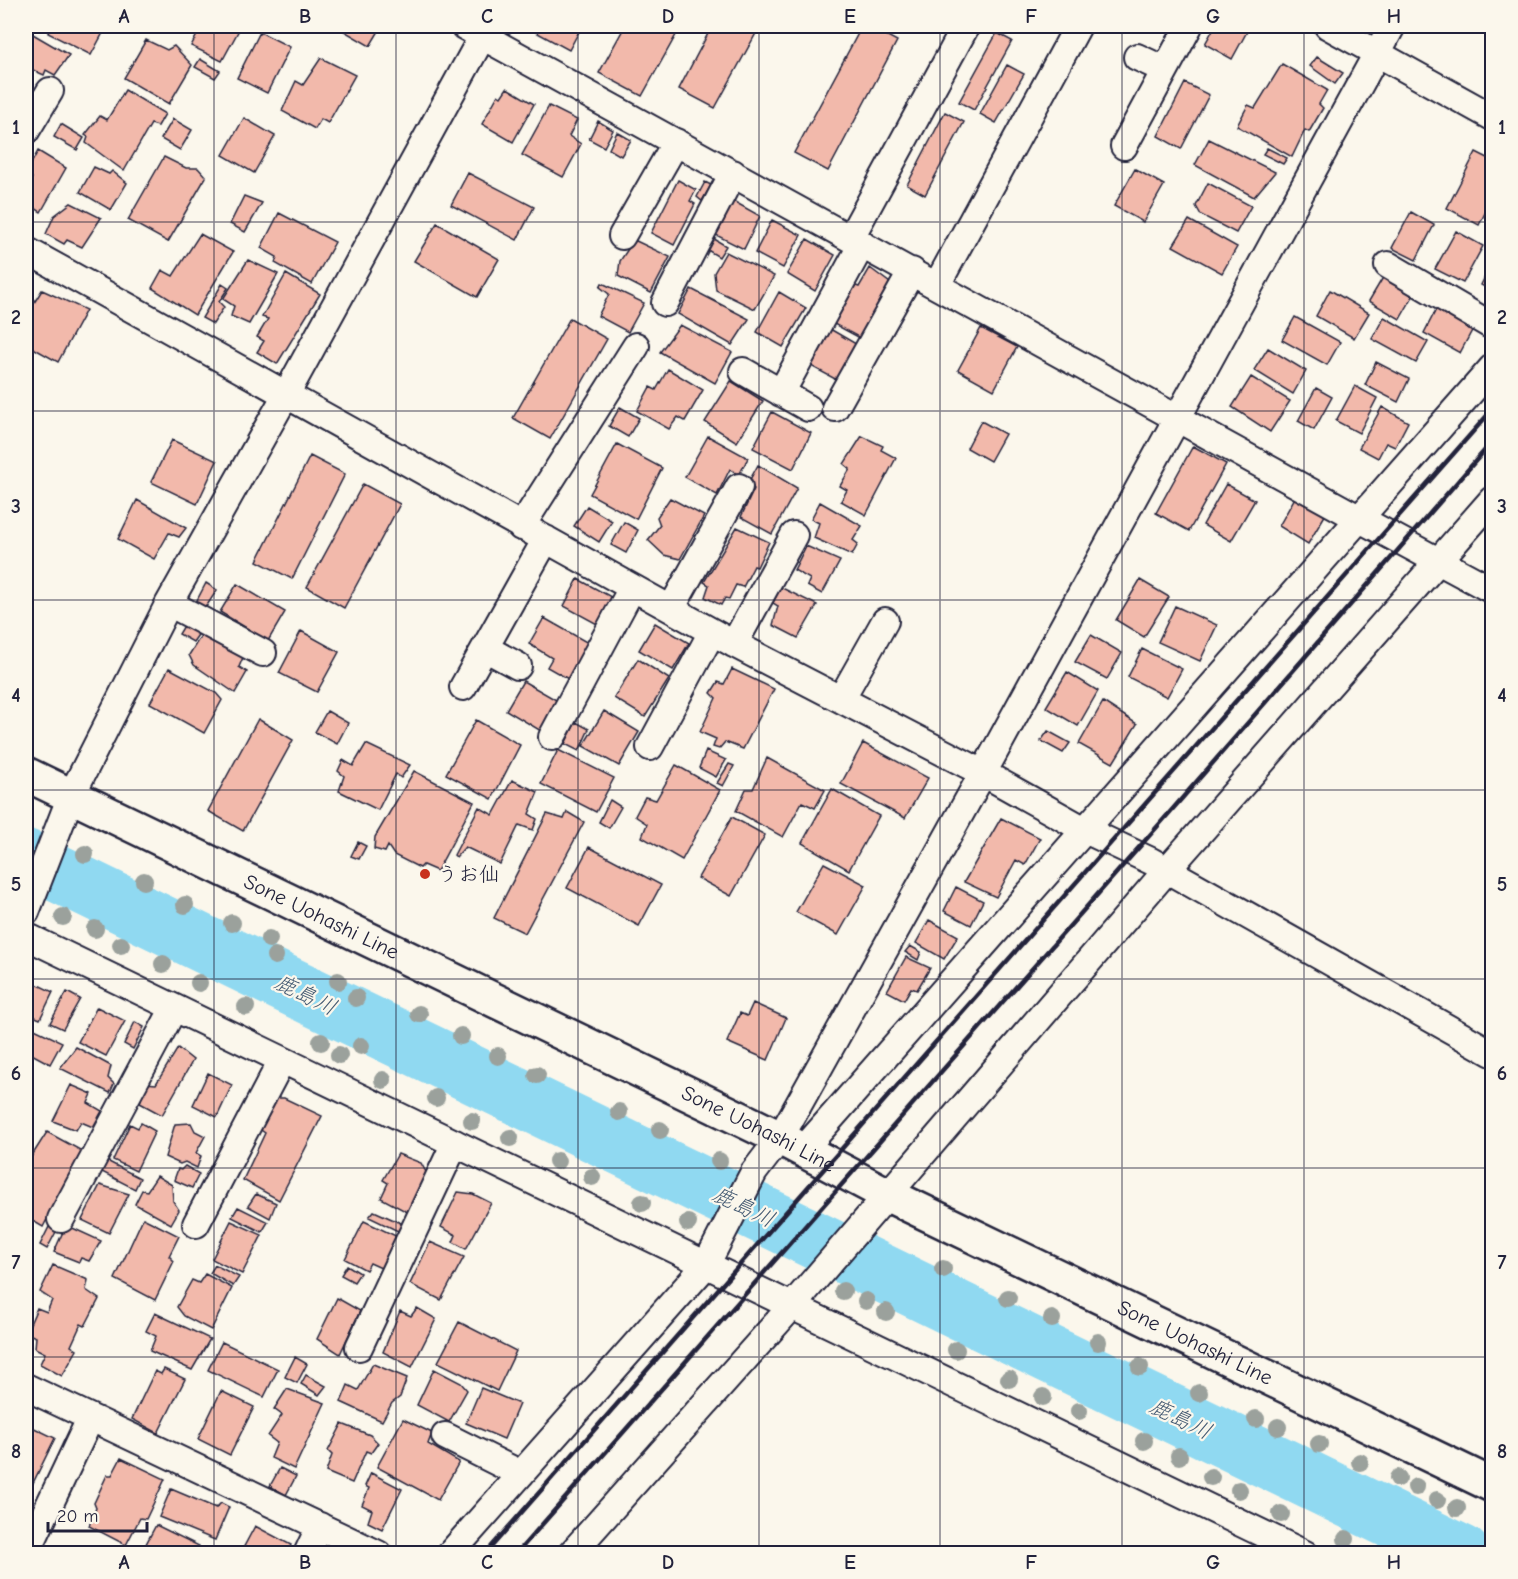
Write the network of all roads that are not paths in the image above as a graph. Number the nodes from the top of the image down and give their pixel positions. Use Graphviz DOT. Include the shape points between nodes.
graph roads {
  1 [pos="966,26"];
  2 [pos="1078,26"];
  3 [pos="1189,26"];
  4 [pos="1328,26"];
  5 [pos="1392,26"];
  6 [pos="478,29"];
  7 [pos="1378,52"];
  8 [pos="1137,57"];
  9 [pos="1165,70"];
  10 [pos="50,91"];
  11 [pos="1492,117"];
  12 [pos="26,131"];
  13 [pos="676,142"];
  14 [pos="1124,146"];
  15 [pos="733,173"];
  16 [pos="622,236"];
  17 [pos="857,241"];
  18 [pos="26,250"];
  19 [pos="1388,265"];
  20 [pos="912,271"];
  21 [pos="937,285"];
  22 [pos="665,303"];
  23 [pos="1492,326"];
  24 [pos="636,346"];
  25 [pos="1492,368"];
  26 [pos="743,371"];
  27 [pos="287,393"];
  28 [pos="781,393"];
  29 [pos="808,408"];
  30 [pos="836,408"];
  31 [pos="1177,419"];
  32 [pos="739,487"];
  33 [pos="1492,501"];
  34 [pos="1360,519"];
  35 [pos="521,527"];
  36 [pos="794,535"];
  37 [pos="546,539"];
  38 [pos="1439,561"];
  39 [pos="632,588"];
  40 [pos="1492,590"];
  41 [pos="169,603"];
  42 [pos="671,609"];
  43 [pos="885,621"];
  44 [pos="723,638"];
  45 [pos="485,648"];
  46 [pos="263,653"];
  47 [pos="518,666"];
  48 [pos="463,687"];
  49 [pos="841,699"];
  50 [pos="552,736"];
  51 [pos="650,747"];
  52 [pos="983,773"];
  53 [pos="26,774"];
  54 [pos="71,796"];
  55 [pos="1085,830"];
  56 [pos="1167,870"];
  57 [pos="26,912"];
  58 [pos="26,936"];
  59 [pos="174,1008"];
  60 [pos="1492,1053"];
  61 [pos="282,1060"];
  62 [pos="455,1143"];
  63 [pos="791,1144"];
  64 [pos="886,1194"];
  65 [pos="61,1219"];
  66 [pos="196,1224"];
  67 [pos="706,1265"];
  68 [pos="782,1301"];
  69 [pos="359,1347"];
  70 [pos="26,1387"];
  71 [pos="90,1419"];
  72 [pos="445,1436"];
  73 [pos="521,1474"];
  74 [pos="1492,1485"];
  75 [pos="320,1526"];
  76 [pos="26,1554"];
  77 [pos="307,1554"];
  78 [pos="378,1554"];
  79 [pos="450,1554"];
  80 [pos="571,1554"];
  81 [pos="1305,1554"];
  1 -- 17 [label="street"];
  2 -- 21 [label="street"];
  3 -- 9 [label="street"];
  4 -- 7 [label="street"];
  5 -- 7 [label="street"];
  6 -- 13 [label="street"];
  6 -- 27 [label="street"];
  7 -- 11 [label="street"];
  7 -- 31 [label="street"];
  8 -- 9 [label="street"];
  9 -- 14 [label="street"];
  10 -- 12 [label="street"];
  13 -- 15 [label="street"];
  13 -- 16 [label="street"];
  15 -- 17 [label="street"];
  15 -- 22 [label="street"];
  17 -- 20 [label="street"];
  17 -- 28 [label="street"];
  18 -- 27 [label="street"];
  19 -- 23 [label="street"];
  20 -- 21 [label="street"];
  20 -- 30 [label="street"];
  21 -- 31 [label="street"];
  24 -- 35 [label="street"];
  25 -- 34 [label="street"];
  26 -- 28 [label="street"];
  27 -- 35 [label="street"];
  27 -- 41 [label="street"];
  28 -- 29 [label="street"];
  31 -- 34 [label="street"];
  31 -- 52 [label="street"];
  32 -- 42 [label="street"];
  33 -- 38 [label="street"];
  34 -- 38 [label="street"];
  34 -- 55 [label="street"];
  35 -- 37 [label="street"];
  36 -- 44 [label="street"];
  37 -- 39 [label="street"];
  37 -- 45 [label="street"];
  38 -- 40 [label="street"];
  38 -- 56 [label="street"];
  39 -- 42 [label="street"];
  39 -- 50 [label="street"];
  41 -- 46 [label="street"];
  41 -- 54 [label="street"];
  42 -- 44 [label="street"];
  43 -- 49 [label="street"];
  44 -- 49 [label="street"];
  44 -- 51 [label="street"];
  45 -- 47 [label="street"];
  45 -- 48 [label="street"];
  49 -- 52 [label="street"];
  52 -- 55 [label="street"];
  52 -- 63 [label="street"];
  53 -- 54 [label="main road, Sone Uohashi Line"];
  54 -- 57 [label="street"];
  54 -- 63 [label="main road, Sone Uohashi Line"];
  55 -- 56 [label="street"];
  55 -- 63 [label="street"];
  56 -- 60 [label="street"];
  56 -- 64 [label="street"];
  58 -- 59 [label="street"];
  59 -- 61 [label="street"];
  59 -- 65 [label="street"];
  61 -- 62 [label="street"];
  61 -- 66 [label="street"];
  62 -- 67 [label="street"];
  62 -- 69 [label="street"];
  63 -- 64 [label="main road, Sone Uohashi Line"];
  63 -- 67 [label="street" via="754,1172"];
  64 -- 68 [label="street" via="810,1284"];
  64 -- 74 [label="main road, Sone Uohashi Line"];
  67 -- 68 [label="street"];
  67 -- 73 [label="street"];
  68 -- 80 [label="street"];
  68 -- 81 [label="street"];
  70 -- 71 [label="street"];
  71 -- 75 [label="street"];
  71 -- 76 [label="street"];
  72 -- 73 [label="street"];
  73 -- 79 [label="street"];
  75 -- 77 [label="street"];
  75 -- 78 [label="street"];
}
